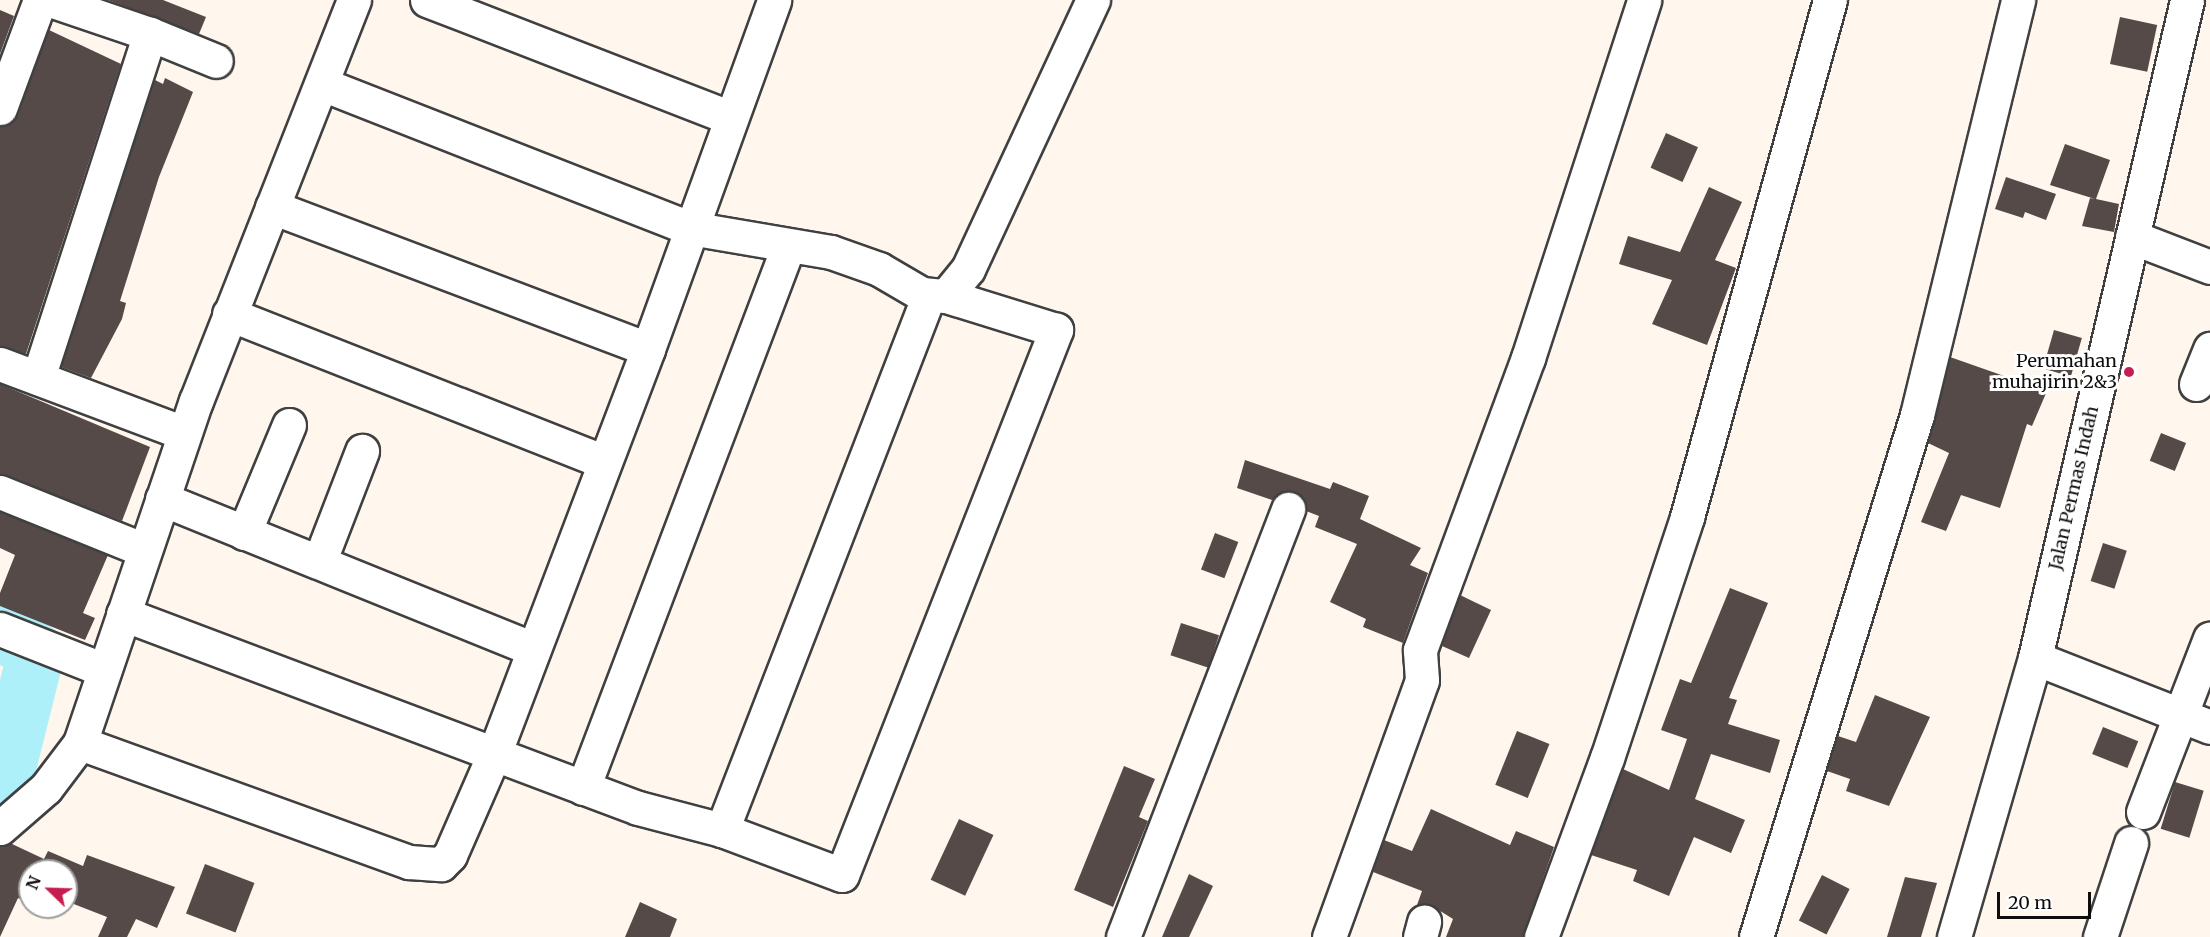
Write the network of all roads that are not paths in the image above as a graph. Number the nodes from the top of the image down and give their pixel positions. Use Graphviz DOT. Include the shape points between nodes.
graph roads {
  1 [pos="40,0"];
  2 [pos="50,0"];
  3 [pos="354,0"];
  4 [pos="427,0"];
  5 [pos="1093,0"];
  6 [pos="1644,0"];
  7 [pos="1830,0"];
  8 [pos="2018,0"];
  9 [pos="2187,0"];
  10 [pos="765,3"];
  11 [pos="150,34"];
  12 [pos="216,61"];
  13 [pos="322,84"];
  14 [pos="0,108"];
  15 [pos="731,118"];
  16 [pos="272,207"];
  17 [pos="690,228"];
  18 [pos="2132,237"];
  19 [pos="788,247"];
  20 [pos="2210,267"];
  21 [pos="937,296"];
  22 [pos="229,314"];
  23 [pos="648,349"];
  24 [pos="2210,349"];
  25 [pos="0,364"];
  26 [pos="38,378"];
  27 [pos="2196,384"];
  28 [pos="290,425"];
  29 [pos="184,433"];
  30 [pos="362,451"];
  31 [pos="603,461"];
  32 [pos="0,492"];
  33 [pos="162,499"];
  34 [pos="1288,508"];
  35 [pos="244,533"];
  36 [pos="142,549"];
  37 [pos="320,560"];
  38 [pos="123,614"];
  39 [pos="0,629"];
  40 [pos="2210,638"];
  41 [pos="533,649"];
  42 [pos="2035,658"];
  43 [pos="104,670"];
  44 [pos="2177,715"];
  45 [pos="2210,727"];
  46 [pos="80,742"];
  47 [pos="495,752"];
  48 [pos="584,788"];
  49 [pos="2143,812"];
  50 [pos="0,828"];
  51 [pos="722,831"];
  52 [pos="2131,843"];
  53 [pos="1123,937"];
  54 [pos="1329,937"];
  55 [pos="1541,937"];
  56 [pos="1756,937"];
  57 [pos="1954,937"];
  58 [pos="2100,937"];
  1 -- 14 [label="street" via="30,14"];
  2 -- 11 [label="street"];
  3 -- 13 [label="street"];
  4 -- 15 [label="street"];
  5 -- 21 [label="street" via="968,269"];
  6 -- 54 [label="street" via="1528,358 1420,650 1422,680"];
  7 -- 55 [label="street" via="1687,517 1604,768"];
  8 -- 56 [label="street" via="1917,415"];
  9 -- 18 [label="street, Jalan Permas Indah"];
  10 -- 15 [label="street"];
  11 -- 12 [label="street"];
  11 -- 26 [label="street"];
  13 -- 16 [label="street"];
  13 -- 17 [label="street"];
  15 -- 17 [label="street"];
  16 -- 22 [label="street"];
  16 -- 23 [label="street"];
  17 -- 19 [label="street"];
  17 -- 23 [label="street"];
  18 -- 20 [label="street"];
  18 -- 42 [label="street, Jalan Permas Indah"];
  19 -- 21 [label="street" via="855,259"];
  19 -- 48 [label="street"];
  21 -- 51 [label="street"];
  21 -- 51 [label="street" via="1056,330 842,875"];
  22 -- 29 [label="street"];
  22 -- 31 [label="street"];
  23 -- 31 [label="street"];
  24 -- 27 [label="street"];
  25 -- 26 [label="street"];
  26 -- 29 [label="street"];
  28 -- 35 [label="street"];
  29 -- 33 [label="street"];
  30 -- 37 [label="street"];
  31 -- 41 [label="street"];
  32 -- 36 [label="street"];
  33 -- 35 [label="street"];
  33 -- 36 [label="street"];
  34 -- 53 [label="street"];
  35 -- 37 [label="street"];
  36 -- 38 [label="street"];
  37 -- 41 [label="street"];
  38 -- 43 [label="street"];
  38 -- 47 [label="street"];
  39 -- 43 [label="street"];
  40 -- 44 [label="street"];
  41 -- 47 [label="street"];
  42 -- 44 [label="street"];
  42 -- 57 [label="street, Jalan Permas Indah"];
  43 -- 46 [label="street"];
  44 -- 45 [label="street"];
  44 -- 49 [label="street"];
  46 -- 47 [label="street" via="424,865 441,864 459,844"];
  46 -- 50 [label="street" via="46,788"];
  47 -- 48 [label="street"];
  48 -- 51 [label="street"];
  52 -- 58 [label="street"];
}
